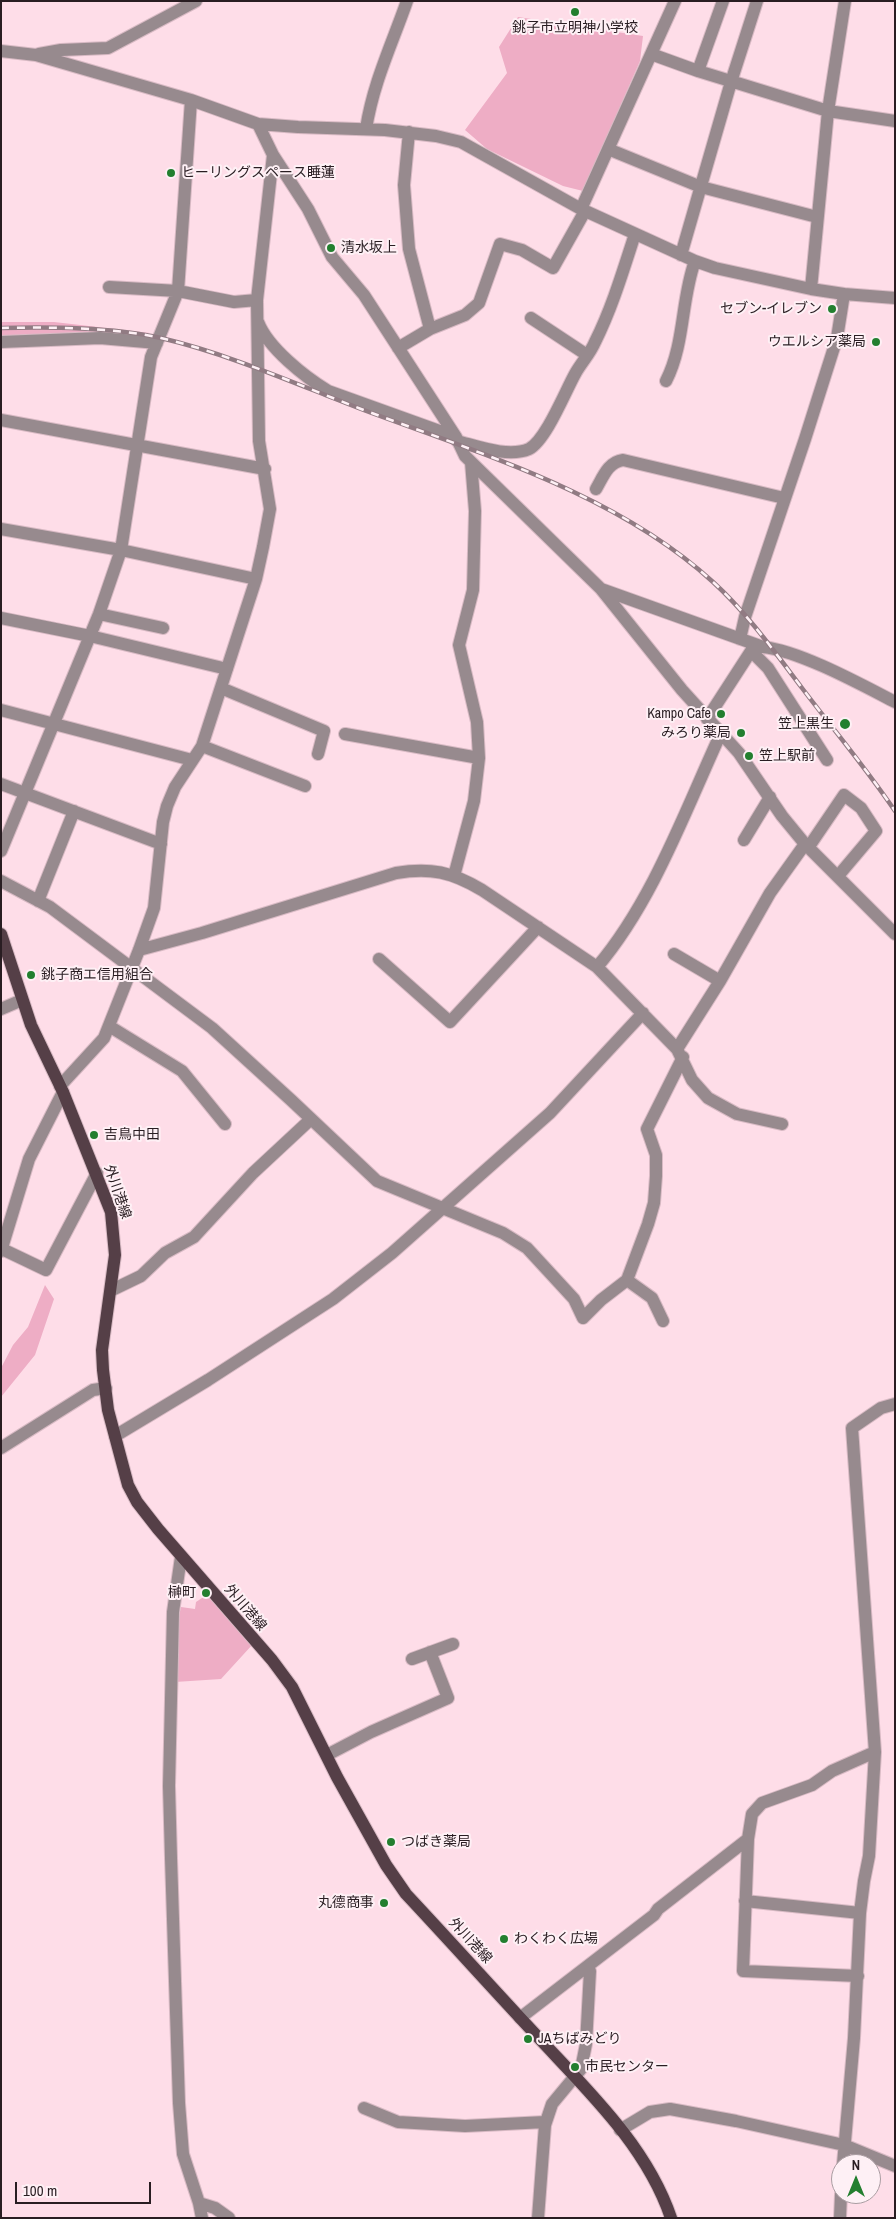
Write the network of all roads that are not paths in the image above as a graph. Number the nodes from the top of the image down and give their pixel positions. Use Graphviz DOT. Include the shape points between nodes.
graph roads {
  1 [pos="196,1"];
  2 [pos="407,1"];
  3 [pos="675,1"];
  4 [pos="722,1"];
  5 [pos="757,1"];
  6 [pos="845,1"];
  7 [pos="1,51"];
  8 [pos="651,54"];
  9 [pos="36,55"];
  10 [pos="698,71"];
  11 [pos="731,82"];
  12 [pos="190,100"];
  13 [pos="828,111"];
  14 [pos="895,120"];
  15 [pos="258,124"];
  16 [pos="366,128"];
  17 [pos="409,132"];
  18 [pos="608,149"];
  19 [pos="273,155"];
  20 [pos="701,187"];
  21 [pos="583,210"];
  22 [pos="817,217"];
  23 [pos="635,234"];
  24 [pos="681,255"];
  25 [pos="695,261"];
  26 [pos="109,287"];
  27 [pos="810,289"];
  28 [pos="178,291"];
  29 [pos="844,294"];
  30 [pos="895,298"];
  31 [pos="257,300"];
  32 [pos="531,318"];
  33 [pos="257,320"];
  34 [pos="430,330"];
  35 [pos="1,342"];
  36 [pos="157,343"];
  37 [pos="398,348"];
  38 [pos="587,355"];
  39 [pos="666,381"];
  40 [pos="1,420"];
  41 [pos="456,439"];
  42 [pos="138,447"];
  43 [pos="470,462"];
  44 [pos="265,469"];
  45 [pos="596,489"];
  46 [pos="784,498"];
  47 [pos="1,529"];
  48 [pos="121,550"];
  49 [pos="256,579"];
  50 [pos="601,589"];
  51 [pos="98,614"];
  52 [pos="1,618"];
  53 [pos="164,628"];
  54 [pos="90,636"];
  55 [pos="740,639"];
  56 [pos="752,647"];
  57 [pos="227,669"];
  58 [pos="221,688"];
  59 [pos="895,702"];
  60 [pos="1,710"];
  61 [pos="708,718"];
  62 [pos="53,722"];
  63 [pos="722,733"];
  64 [pos="345,734"];
  65 [pos="202,746"];
  66 [pos="318,754"];
  67 [pos="479,758"];
  68 [pos="192,760"];
  69 [pos="827,760"];
  70 [pos="1,784"];
  71 [pos="305,786"];
  72 [pos="25,793"];
  73 [pos="770,797"];
  74 [pos="74,812"];
  75 [pos="744,840"];
  76 [pos="161,844"];
  77 [pos="806,846"];
  78 [pos="1,851"];
  79 [pos="454,876"];
  80 [pos="838,876"];
  81 [pos="1,881"];
  82 [pos="38,901"];
  83 [pos="538,927"];
  84 [pos="1,934"];
  85 [pos="895,934"];
  86 [pos="139,950"];
  87 [pos="674,954"];
  88 [pos="379,959"];
  89 [pos="597,966"];
  90 [pos="132,967"];
  91 [pos="720,981"];
  92 [pos="22,1000"];
  93 [pos="1,1009"];
  94 [pos="643,1013"];
  95 [pos="109,1026"];
  96 [pos="680,1053"];
  97 [pos="61,1089"];
  98 [pos="311,1119"];
  99 [pos="225,1124"];
  100 [pos="782,1124"];
  101 [pos="97,1173"];
  102 [pos="441,1208"];
  103 [pos="2,1250"];
  104 [pos="627,1280"];
  105 [pos="112,1290"];
  106 [pos="663,1321"];
  107 [pos="106,1388"];
  108 [pos="895,1404"];
  109 [pos="115,1436"];
  110 [pos="1,1448"];
  111 [pos="181,1557"];
  112 [pos="452,1644"];
  113 [pos="430,1652"];
  114 [pos="412,1659"];
  115 [pos="875,1752"];
  116 [pos="327,1755"];
  117 [pos="748,1839"];
  118 [pos="745,1901"];
  119 [pos="860,1914"];
  120 [pos="587,1968"];
  121 [pos="858,1976"];
  122 [pos="520,2018"];
  123 [pos="575,2077"];
  124 [pos="364,2108"];
  125 [pos="546,2122"];
  126 [pos="620,2130"];
  127 [pos="844,2145"];
  128 [pos="844,2154"];
  129 [pos="895,2166"];
  130 [pos="199,2203"];
  131 [pos="841,2204"];
  132 [pos="202,2218"];
  133 [pos="229,2218"];
  134 [pos="538,2218"];
  135 [pos="671,2218"];
  136 [pos="840,2218"];
  1 -- 9 [label="street" via="108,48"];
  2 -- 16 [label="street" via="381,68"];
  3 -- 8 [label="street"];
  4 -- 10 [label="street"];
  5 -- 11 [label="street"];
  6 -- 13 [label="street"];
  7 -- 9 [label="street"];
  8 -- 10 [label="street"];
  8 -- 18 [label="street"];
  9 -- 12 [label="street"];
  10 -- 11 [label="street"];
  11 -- 13 [label="street"];
  11 -- 20 [label="street"];
  12 -- 15 [label="street"];
  12 -- 28 [label="street"];
  13 -- 14 [label="street"];
  13 -- 22 [label="street"];
  15 -- 16 [label="street" via="298,128"];
  15 -- 19 [label="street"];
  16 -- 17 [label="street"];
  17 -- 21 [label="street" via="461,142"];
  17 -- 34 [label="street" via="404,185 409,249"];
  18 -- 20 [label="street"];
  18 -- 21 [label="street"];
  19 -- 31 [label="street"];
  19 -- 37 [label="street" via="308,209 332,257 364,295"];
  20 -- 22 [label="street"];
  20 -- 24 [label="street"];
  21 -- 23 [label="street"];
  21 -- 34 [label="street" via="553,268 522,250 500,244 479,303 465,315"];
  22 -- 27 [label="street"];
  23 -- 24 [label="street"];
  23 -- 38 [label="street" via="609,310"];
  24 -- 25 [label="street"];
  25 -- 27 [label="street"];
  25 -- 39 [label="street" via="689,277 681,330"];
  26 -- 28 [label="street"];
  27 -- 29 [label="street"];
  28 -- 31 [label="street" via="234,302"];
  28 -- 36 [label="street"];
  29 -- 30 [label="street"];
  29 -- 46 [label="street" via="837,338"];
  31 -- 33 [label="street"];
  32 -- 38 [label="street"];
  33 -- 41 [label="street" via="262,332 314,383"];
  33 -- 44 [label="street" via="259,441"];
  34 -- 37 [label="street"];
  35 -- 36 [label="street" via="100,338"];
  36 -- 42 [label="street" via="151,357"];
  37 -- 41 [label="street"];
  38 -- 41 [label="street" via="554,418 531,447 521,451 500,451"];
  40 -- 42 [label="street"];
  41 -- 43 [label="street"];
  42 -- 44 [label="street"];
  42 -- 48 [label="street"];
  43 -- 50 [label="street"];
  43 -- 67 [label="street" via="474,511 473,590 459,645 477,722"];
  44 -- 49 [label="street" via="270,509"];
  45 -- 46 [label="street" via="609,466 623,460"];
  46 -- 55 [label="street"];
  47 -- 48 [label="street"];
  48 -- 49 [label="street"];
  48 -- 51 [label="street"];
  49 -- 57 [label="street"];
  50 -- 55 [label="street"];
  50 -- 61 [label="street"];
  51 -- 53 [label="street"];
  51 -- 54 [label="street"];
  52 -- 54 [label="street"];
  54 -- 57 [label="street"];
  54 -- 62 [label="street"];
  55 -- 56 [label="street"];
  56 -- 59 [label="street" via="776,648"];
  56 -- 61 [label="street"];
  56 -- 69 [label="street"];
  57 -- 58 [label="street"];
  58 -- 65 [label="street"];
  58 -- 66 [label="street" via="324,731"];
  60 -- 62 [label="street"];
  61 -- 63 [label="street"];
  62 -- 68 [label="street"];
  62 -- 72 [label="street"];
  63 -- 73 [label="street"];
  63 -- 89 [label="street" via="653,880 618,942"];
  64 -- 67 [label="street"];
  65 -- 68 [label="street"];
  65 -- 71 [label="street"];
  67 -- 79 [label="street" via="474,801"];
  68 -- 76 [label="street" via="167,806"];
  70 -- 72 [label="street"];
  72 -- 74 [label="street"];
  72 -- 78 [label="street"];
  73 -- 75 [label="street"];
  73 -- 77 [label="street"];
  74 -- 76 [label="street"];
  74 -- 82 [label="street"];
  76 -- 86 [label="street" via="154,908"];
  77 -- 80 [label="street"];
  77 -- 80 [label="street" via="844,795 861,808 876,831"];
  77 -- 91 [label="street" via="770,893"];
  79 -- 83 [label="street" via="482,890"];
  79 -- 86 [label="street" via="427,870 396,873"];
  80 -- 85 [label="street"];
  81 -- 82 [label="street"];
  82 -- 90 [label="street"];
  83 -- 88 [label="street" via="450,1022"];
  83 -- 89 [label="street"];
  84 -- 92 [label="main road, 外川港線"];
  86 -- 90 [label="street"];
  87 -- 91 [label="street"];
  89 -- 94 [label="street"];
  90 -- 95 [label="street"];
  90 -- 98 [label="street" via="212,1028"];
  91 -- 96 [label="street"];
  92 -- 93 [label="street"];
  92 -- 97 [label="main road, 外川港線"];
  94 -- 96 [label="street"];
  94 -- 102 [label="street" via="550,1113"];
  95 -- 97 [label="street" via="104,1038"];
  95 -- 99 [label="street" via="182,1071"];
  96 -- 100 [label="street" via="692,1080 708,1098 737,1114"];
  96 -- 104 [label="street" via="647,1129 656,1155 654,1203"];
  97 -- 101 [label="main road, 外川港線"];
  97 -- 103 [label="street" via="30,1159"];
  98 -- 102 [label="street" via="377,1181"];
  98 -- 105 [label="street" via="253,1173 194,1237 165,1252 141,1276"];
  101 -- 103 [label="street" via="46,1270"];
  101 -- 105 [label="main road, 外川港線" via="114,1227"];
  102 -- 104 [label="street" via="503,1233 527,1248 574,1299 583,1318"];
  102 -- 109 [label="street" via="392,1253 333,1299"];
  104 -- 106 [label="street" via="652,1298"];
  105 -- 107 [label="main road, 外川港線" via="102,1350"];
  107 -- 109 [label="main road, 外川港線"];
  107 -- 110 [label="street" via="92,1390"];
  108 -- 115 [label="street" via="881,1408 852,1428"];
  109 -- 111 [label="main road, 外川港線" via="128,1485 137,1502"];
  111 -- 116 [label="main road, 外川港線" via="292,1687"];
  111 -- 130 [label="street" via="173,1612 170,1849 183,2154"];
  112 -- 113 [label="street"];
  113 -- 114 [label="street"];
  113 -- 116 [label="street" via="448,1698"];
  115 -- 117 [label="street" via="832,1771 812,1785 762,1803 752,1814"];
  115 -- 119 [label="street" via="869,1856"];
  116 -- 122 [label="main road, 外川港線" via="386,1864 406,1894"];
  117 -- 118 [label="street"];
  117 -- 120 [label="street"];
  118 -- 119 [label="street"];
  118 -- 121 [label="street" via="743,1971"];
  119 -- 121 [label="street"];
  120 -- 122 [label="street"];
  120 -- 123 [label="street" via="590,1971 586,2044"];
  121 -- 127 [label="street"];
  122 -- 123 [label="main road, 外川港線"];
  123 -- 125 [label="street" via="552,2104"];
  123 -- 126 [label="main road, 外川港線"];
  124 -- 125 [label="street" via="398,2122 465,2126"];
  125 -- 134 [label="street"];
  126 -- 127 [label="street" via="650,2112 670,2109"];
  126 -- 135 [label="main road, 外川港線" via="650,2170"];
  127 -- 128 [label="street"];
  127 -- 129 [label="street"];
  130 -- 132 [label="street"];
  130 -- 133 [label="street" via="215,2208"];
  131 -- 136 [label="street"];
}
